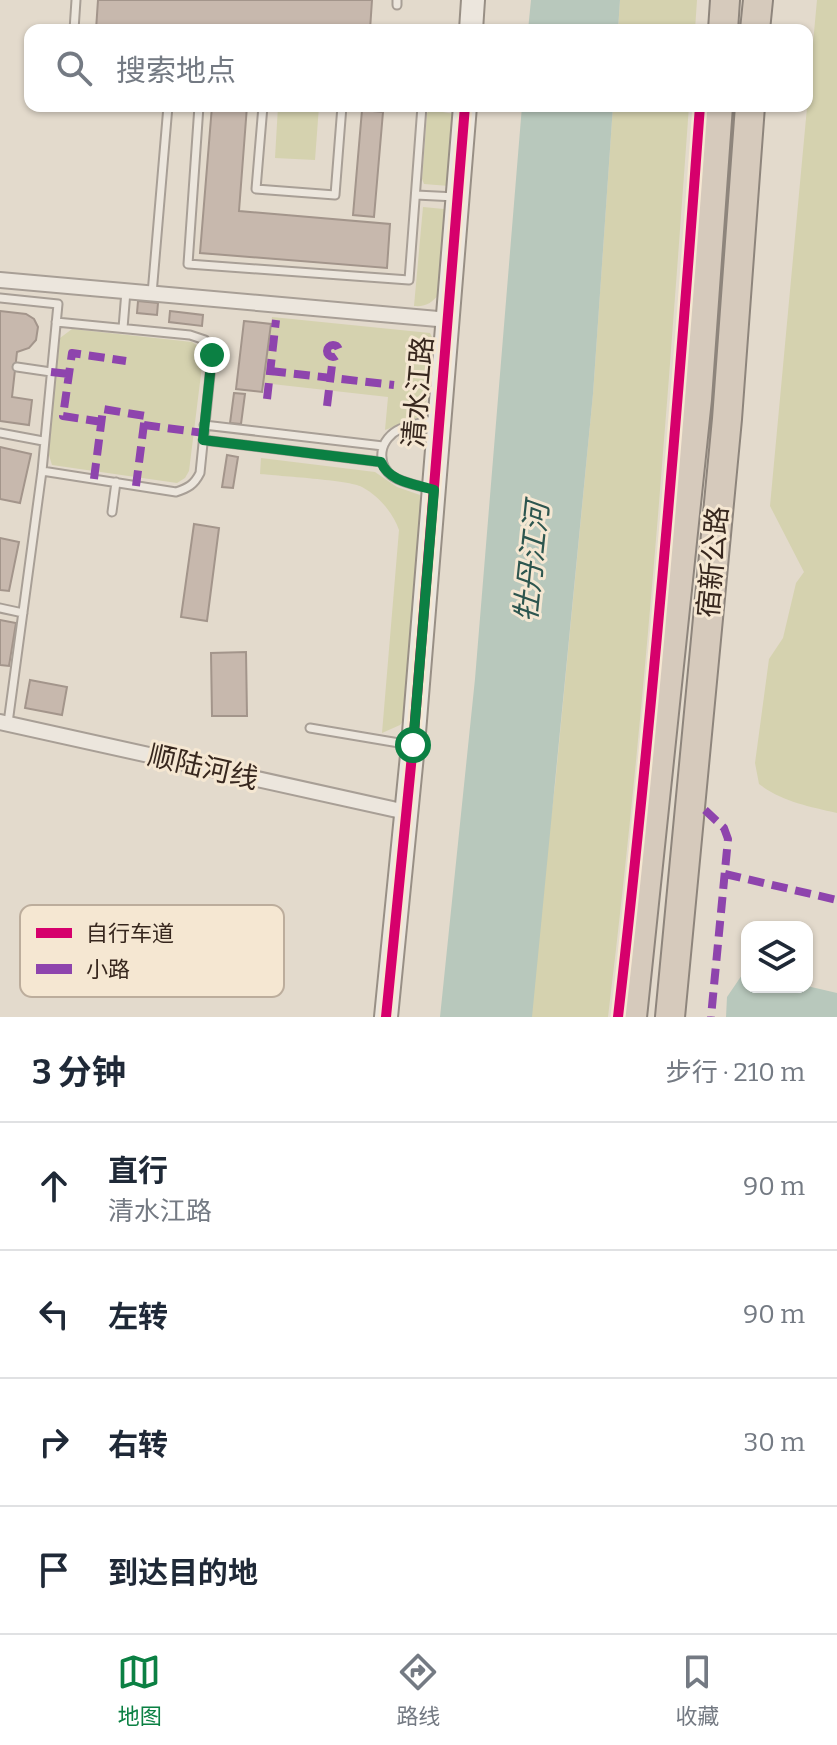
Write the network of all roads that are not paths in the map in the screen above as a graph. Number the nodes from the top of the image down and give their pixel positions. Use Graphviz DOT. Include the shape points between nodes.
graph roads {
  1 [pos="76,0"];
  2 [pos="473,0"];
  3 [pos="725,0"];
  4 [pos="758,0"];
  5 [pos="74,24"];
  6 [pos="471,24"];
  7 [pos="723,24"];
  8 [pos="756,24"];
  9 [pos="167,112"];
  10 [pos="199,112"];
  11 [pos="262,112"];
  12 [pos="342,112"];
  13 [pos="422,112"];
  14 [pos="465,112"];
  15 [pos="718,112"];
  16 [pos="750,112"];
  17 [pos="416,195"];
  18 [pos="458,197"];
  19 [pos="0,280"];
  20 [pos="126,291"];
  21 [pos="152,294"];
  22 [pos="0,298"];
  23 [pos="449,320"];
  24 [pos="56,322"];
  25 [pos="123,328"];
  26 [pos="17,367"];
  27 [pos="51,372"];
  28 [pos="440,419"];
  29 [pos="204,425"];
  30 [pos="0,433"];
  31 [pos="203,440"];
  32 [pos="43,441"];
  33 [pos="383,446"];
  34 [pos="381,462"];
  35 [pos="42,471"];
  36 [pos="116,482"];
  37 [pos="434,490"];
  38 [pos="112,512"];
  39 [pos="0,608"];
  40 [pos="23,613"];
  41 [pos="4,722"];
  42 [pos="310,728"];
  43 [pos="413,745"];
  44 [pos="406,812"];
  45 [pos="386,1017"];
  46 [pos="632,1017"];
  47 [pos="670,1017"];
  1 -- 5 [label="lane"];
  2 -- 6 [label="street"];
  3 -- 7 [label="highway"];
  4 -- 8 [label="highway"];
  9 -- 21 [label="lane"];
  10 -- 17 [label="lane" via="188,264 409,280"];
  11 -- 12 [label="lane" via="256,189 335,195"];
  13 -- 17 [label="lane"];
  14 -- 18 [label="street, 清水江路"];
  15 -- 46 [label="highway, 宿新公路" via="697,399"];
  16 -- 47 [label="highway, 宿新公路" via="727,419"];
  17 -- 18 [label="lane"];
  18 -- 23 [label="street, 清水江路"];
  19 -- 20 [label="street"];
  20 -- 21 [label="street"];
  20 -- 25 [label="lane"];
  21 -- 23 [label="street"];
  22 -- 24 [label="lane" via="58,304"];
  23 -- 28 [label="street, 清水江路"];
  24 -- 25 [label="lane"];
  24 -- 27 [label="lane"];
  25 -- 29 [label="lane" via="205,340 212,355"];
  26 -- 27 [label="lane"];
  27 -- 32 [label="lane"];
  28 -- 33 [label="lane" via="400,429"];
  28 -- 37 [label="street, 清水江路"];
  29 -- 31 [label="lane"];
  29 -- 33 [label="lane"];
  30 -- 32 [label="lane"];
  31 -- 34 [label="lane"];
  31 -- 36 [label="lane" via="200,473 188,488 176,492"];
  32 -- 35 [label="lane"];
  33 -- 34 [label="lane"];
  34 -- 37 [label="lane" via="397,479"];
  35 -- 36 [label="lane"];
  35 -- 40 [label="lane"];
  36 -- 38 [label="lane"];
  37 -- 43 [label="street, 清水江路"];
  39 -- 40 [label="lane"];
  40 -- 41 [label="lane"];
  41 -- 44 [label="street, 顺陆河线"];
  42 -- 43 [label="lane"];
  43 -- 44 [label="street, 清水江路"];
  44 -- 45 [label="street, 清水江路"];
}
